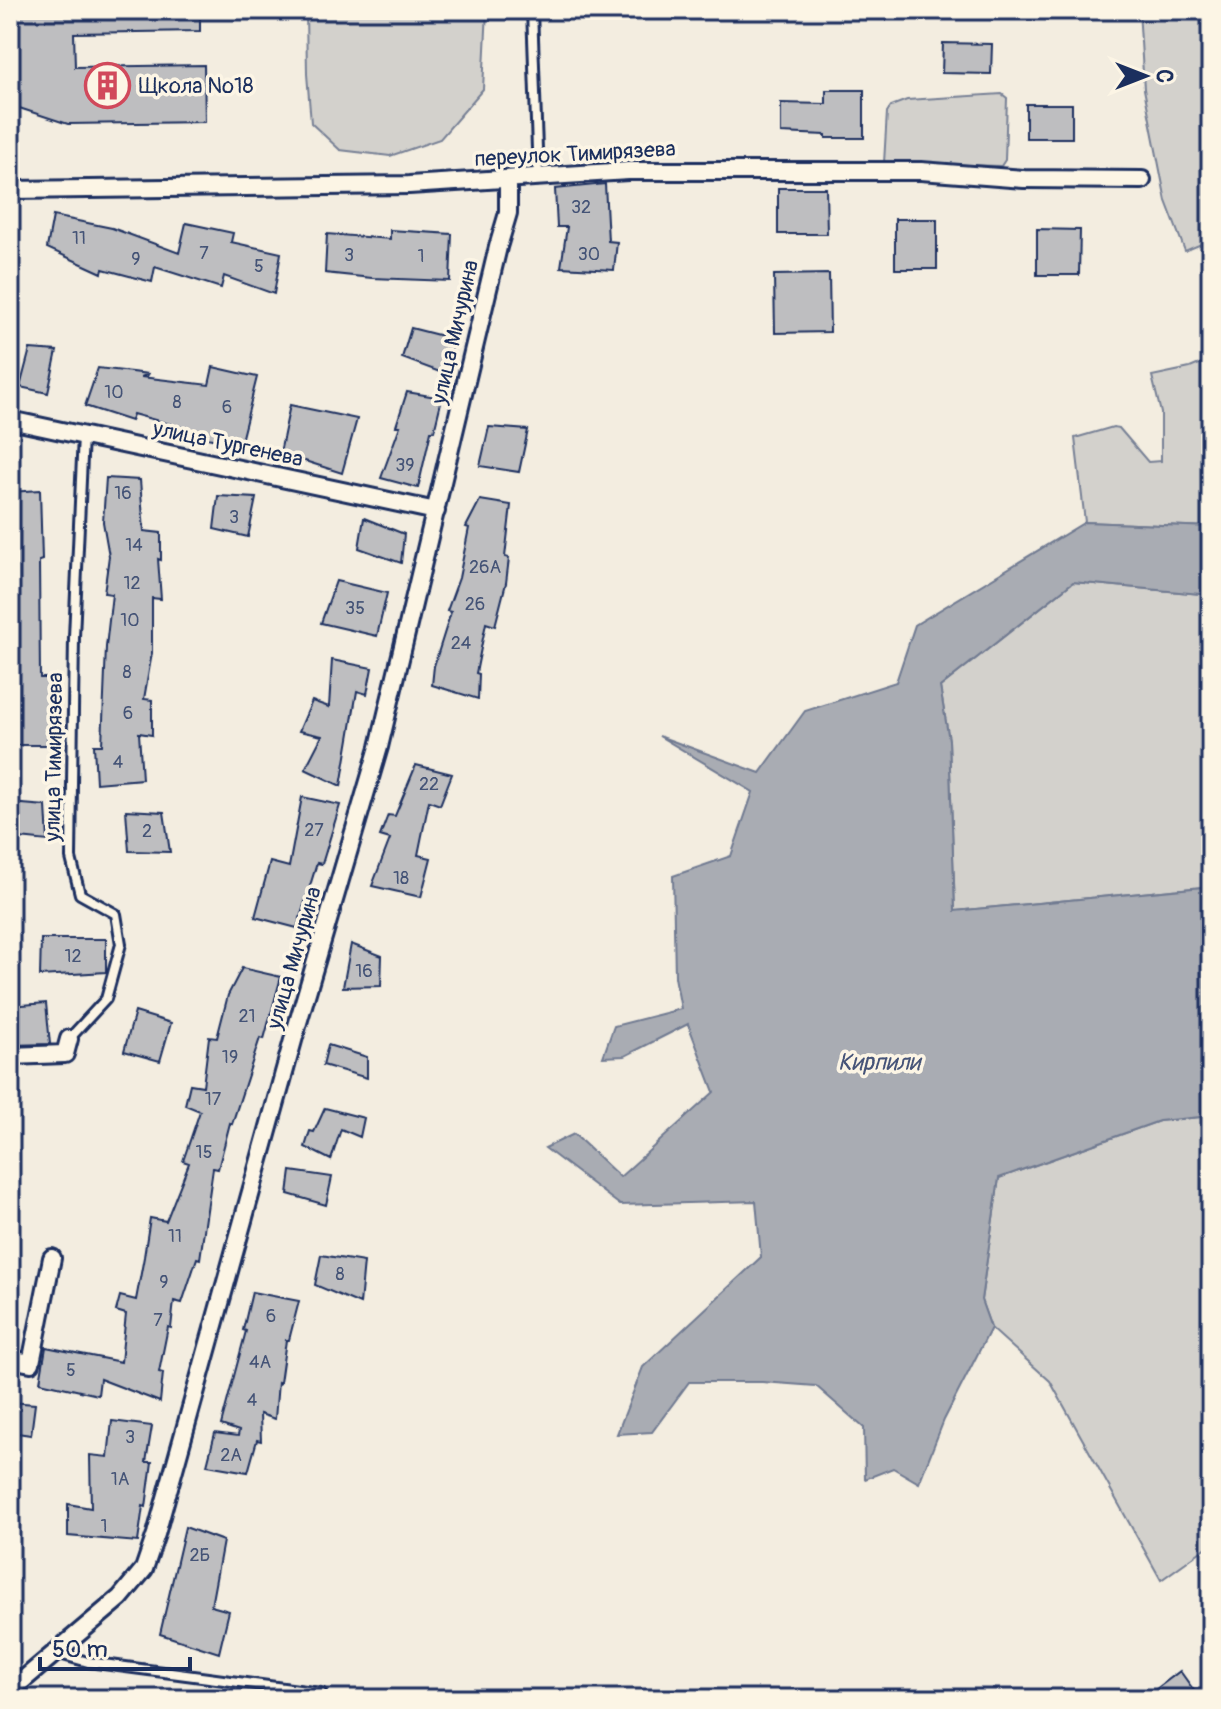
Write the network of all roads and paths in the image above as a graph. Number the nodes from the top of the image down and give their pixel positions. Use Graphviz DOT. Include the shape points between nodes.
graph roads {
  1 [pos="532,10"];
  2 [pos="538,177"];
  3 [pos="508,179"];
  4 [pos="1142,180"];
  5 [pos="10,190"];
  6 [pos="10,420"];
  7 [pos="83,435"];
  8 [pos="436,511"];
  9 [pos="69,1039"];
  10 [pos="10,1056"];
  11 [pos="52,1258"];
  12 [pos="10,1359"];
  13 [pos="56,1653"];
  14 [pos="10,1691"];
  15 [pos="321,1693"];
  1 -- 2 [label="lane"];
  2 -- 3 [label="street, переулок Тимирязева"];
  2 -- 4 [label="street, переулок Тимирязева" via="628,171 870,170"];
  3 -- 5 [label="street, переулок Тимирязева"];
  3 -- 8 [label="street, улица Мичурина" via="508,213"];
  6 -- 7 [label="street, улица Тургенева"];
  7 -- 8 [label="street, улица Тургенева"];
  7 -- 9 [label="lane, улица Тимирязева" via="71,858 80,894 116,914 121,944 106,999"];
  8 -- 13 [label="street, улица Мичурина" via="379,747 156,1534 144,1569 120,1598"];
  9 -- 10 [label="street" via="65,1054"];
  11 -- 12 [label="street" via="31,1363"];
  13 -- 14 [label="street, улица Мичурина"];
  13 -- 15 [label="lane" via="88,1662"];
}
